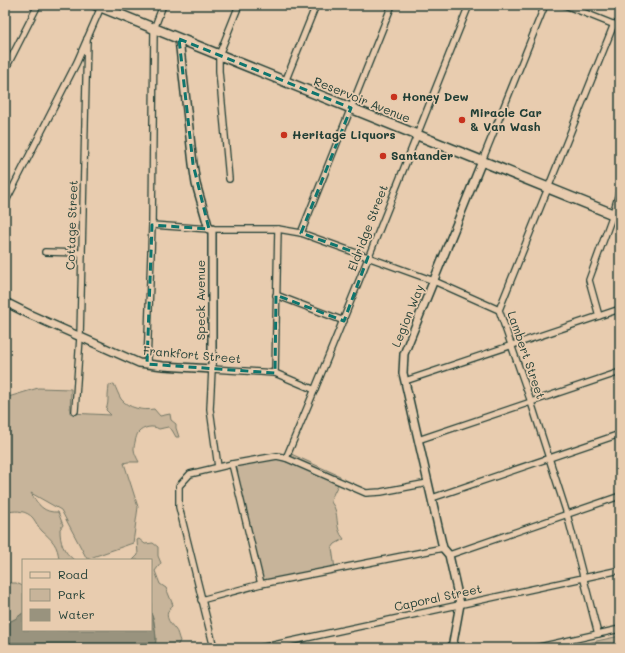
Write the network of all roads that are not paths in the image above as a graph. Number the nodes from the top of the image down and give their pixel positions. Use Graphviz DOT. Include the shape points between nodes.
graph roads {
  1 [pos="38,5"];
  2 [pos="163,5"];
  3 [pos="240,5"];
  4 [pos="316,5"];
  5 [pos="392,5"];
  6 [pos="469,5"];
  7 [pos="545,5"];
  8 [pos="565,5"];
  9 [pos="99,6"];
  10 [pos="614,24"];
  11 [pos="620,27"];
  12 [pos="154,29"];
  13 [pos="87,39"];
  14 [pos="179,39"];
  15 [pos="219,55"];
  16 [pos="5,70"];
  17 [pos="285,82"];
  18 [pos="351,108"];
  19 [pos="416,135"];
  20 [pos="482,161"];
  21 [pos="229,179"];
  22 [pos="548,188"];
  23 [pos="620,189"];
  24 [pos="5,204"];
  25 [pos="616,216"];
  26 [pos="152,225"];
  27 [pos="211,229"];
  28 [pos="278,229"];
  29 [pos="301,233"];
  30 [pos="45,252"];
  31 [pos="82,253"];
  32 [pos="368,257"];
  33 [pos="434,281"];
  34 [pos="276,296"];
  35 [pos="5,302"];
  36 [pos="620,309"];
  37 [pos="499,310"];
  38 [pos="599,316"];
  39 [pos="344,321"];
  40 [pos="80,337"];
  41 [pos="512,345"];
  42 [pos="148,364"];
  43 [pos="212,368"];
  44 [pos="620,372"];
  45 [pos="274,373"];
  46 [pos="405,381"];
  47 [pos="315,390"];
  48 [pos="531,402"];
  49 [pos="75,411"];
  50 [pos="620,434"];
  51 [pos="418,440"];
  52 [pos="286,458"];
  53 [pos="548,458"];
  54 [pos="232,464"];
  55 [pos="218,467"];
  56 [pos="428,483"];
  57 [pos="620,496"];
  58 [pos="432,498"];
  59 [pos="566,514"];
  60 [pos="443,548"];
  61 [pos="449,555"];
  62 [pos="620,570"];
  63 [pos="584,578"];
  64 [pos="261,584"];
  65 [pos="201,600"];
  66 [pos="460,604"];
  67 [pos="620,629"];
  68 [pos="598,634"];
  69 [pos="214,648"];
  70 [pos="260,648"];
  71 [pos="452,648"];
  72 [pos="535,648"];
  1 -- 16 [label="street"];
  2 -- 12 [label="street"];
  3 -- 15 [label="street"];
  4 -- 17 [label="street"];
  5 -- 18 [label="street"];
  6 -- 19 [label="street, Eldridge Street"];
  7 -- 20 [label="street, Legion Way"];
  8 -- 10 [label="street"];
  9 -- 12 [label="main road, Reservoir Avenue"];
  9 -- 13 [label="street"];
  10 -- 11 [label="street"];
  10 -- 22 [label="street, Lambert Street"];
  12 -- 14 [label="main road, Reservoir Avenue"];
  12 -- 26 [label="street"];
  13 -- 24 [label="street"];
  13 -- 31 [label="street, Cottage Street"];
  14 -- 15 [label="main road, Reservoir Avenue"];
  14 -- 27 [label="street, Speck Avenue" via="196,184"];
  15 -- 17 [label="main road, Reservoir Avenue"];
  15 -- 21 [label="street"];
  17 -- 18 [label="main road, Reservoir Avenue"];
  18 -- 19 [label="main road, Reservoir Avenue"];
  18 -- 29 [label="street"];
  19 -- 20 [label="main road, Reservoir Avenue"];
  19 -- 32 [label="street, Eldridge Street"];
  20 -- 22 [label="main road, Reservoir Avenue"];
  20 -- 33 [label="street, Legion Way"];
  22 -- 25 [label="main road, Reservoir Avenue"];
  22 -- 37 [label="street, Lambert Street"];
  23 -- 25 [label="street"];
  25 -- 38 [label="street" via="589,280"];
  26 -- 27 [label="street"];
  26 -- 42 [label="street"];
  27 -- 28 [label="street"];
  27 -- 43 [label="street, Speck Avenue"];
  28 -- 29 [label="street"];
  28 -- 34 [label="street"];
  29 -- 32 [label="street"];
  30 -- 31 [label="street"];
  31 -- 40 [label="street, Cottage Street"];
  32 -- 33 [label="street"];
  32 -- 39 [label="street, Eldridge Street"];
  33 -- 37 [label="street"];
  33 -- 46 [label="street, Legion Way" via="404,354"];
  34 -- 39 [label="street"];
  34 -- 45 [label="street"];
  35 -- 40 [label="street, Frankfort Street"];
  36 -- 38 [label="street"];
  37 -- 41 [label="street, Lambert Street"];
  38 -- 41 [label="street"];
  39 -- 47 [label="street, Eldridge Street"];
  40 -- 42 [label="street, Frankfort Street" via="139,363"];
  40 -- 49 [label="street, Cottage Street"];
  41 -- 46 [label="street"];
  41 -- 48 [label="street, Lambert Street"];
  42 -- 43 [label="street, Frankfort Street"];
  43 -- 45 [label="street, Frankfort Street"];
  43 -- 55 [label="street, Speck Avenue" via="210,409"];
  44 -- 48 [label="street"];
  45 -- 47 [label="street, Frankfort Street"];
  46 -- 51 [label="street, Legion Way"];
  47 -- 52 [label="street, Eldridge Street"];
  48 -- 51 [label="street"];
  48 -- 53 [label="street, Lambert Street"];
  50 -- 53 [label="street"];
  51 -- 56 [label="street, Legion Way"];
  52 -- 54 [label="street" via="276,456"];
  52 -- 56 [label="street" via="366,493"];
  53 -- 58 [label="street"];
  53 -- 59 [label="street, Lambert Street"];
  54 -- 55 [label="street"];
  54 -- 64 [label="street"];
  55 -- 65 [label="street" via="190,474 179,486 178,507"];
  56 -- 58 [label="street, Legion Way"];
  57 -- 59 [label="street"];
  58 -- 60 [label="street, Legion Way"];
  59 -- 61 [label="street"];
  59 -- 63 [label="street, Lambert Street"];
  60 -- 61 [label="street, Legion Way"];
  60 -- 64 [label="street"];
  61 -- 66 [label="street, Legion Way"];
  62 -- 63 [label="street, Caporal Street"];
  63 -- 66 [label="street, Caporal Street"];
  63 -- 68 [label="street, Lambert Street"];
  64 -- 65 [label="street"];
  65 -- 69 [label="street"];
  66 -- 70 [label="street, Caporal Street"];
  66 -- 71 [label="street, Legion Way"];
  67 -- 68 [label="street"];
  68 -- 72 [label="street"];
}
